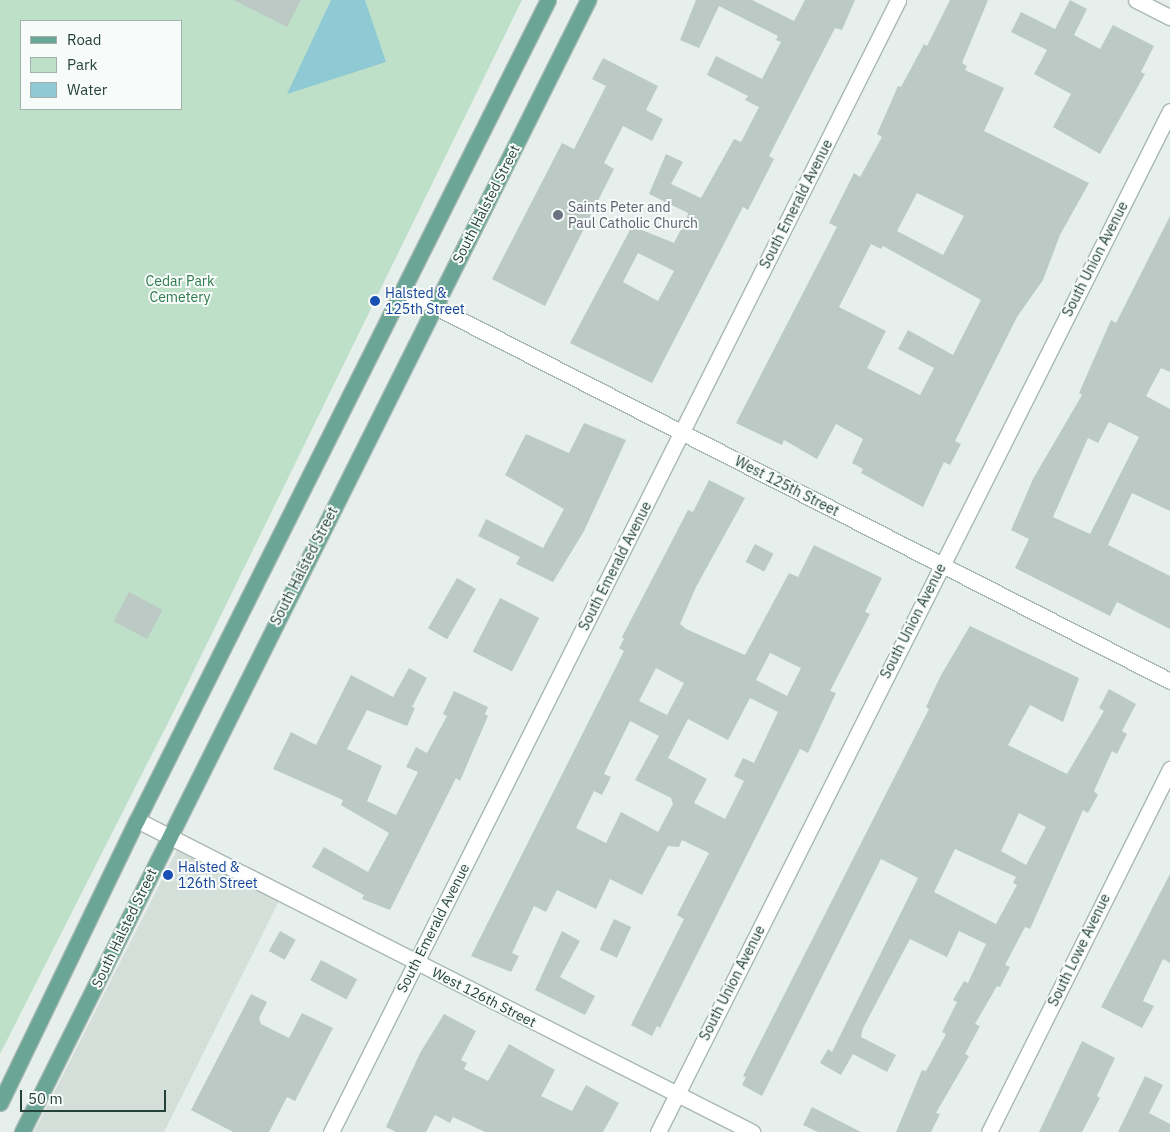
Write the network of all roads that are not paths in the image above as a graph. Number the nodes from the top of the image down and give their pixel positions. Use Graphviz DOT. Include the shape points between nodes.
graph roads {
  1 [pos="548,0"];
  2 [pos="588,0"];
  3 [pos="898,0"];
  4 [pos="1136,0"];
  5 [pos="1170,17"];
  6 [pos="1170,111"];
  7 [pos="404,291"];
  8 [pos="434,306"];
  9 [pos="681,432"];
  10 [pos="941,565"];
  11 [pos="1170,681"];
  12 [pos="1170,769"];
  13 [pos="137,820"];
  14 [pos="169,837"];
  15 [pos="416,962"];
  16 [pos="677,1094"];
  17 [pos="0,1103"];
  18 [pos="22,1132"];
  19 [pos="331,1132"];
  20 [pos="658,1132"];
  21 [pos="752,1132"];
  22 [pos="989,1132"];
  1 -- 7 [label="main road"];
  2 -- 8 [label="main road, South Halsted Street"];
  3 -- 9 [label="street, South Emerald Avenue"];
  4 -- 5 [label="street"];
  6 -- 10 [label="street, South Union Avenue"];
  7 -- 8 [label="street, West 125th Street"];
  7 -- 13 [label="main road"];
  8 -- 9 [label="street, West 125th Street"];
  8 -- 14 [label="main road, South Halsted Street"];
  9 -- 10 [label="street, West 125th Street"];
  9 -- 15 [label="street, South Emerald Avenue"];
  10 -- 11 [label="street, West 125th Street"];
  10 -- 16 [label="street, South Union Avenue"];
  12 -- 22 [label="street, South Lowe Avenue"];
  13 -- 14 [label="street, West 126th Street"];
  13 -- 17 [label="main road"];
  14 -- 15 [label="street, West 126th Street"];
  14 -- 18 [label="main road, South Halsted Street"];
  15 -- 16 [label="street, West 126th Street"];
  15 -- 19 [label="street, South Emerald Avenue"];
  16 -- 20 [label="street, South Union Avenue"];
  16 -- 21 [label="street, West 126th Street"];
}
